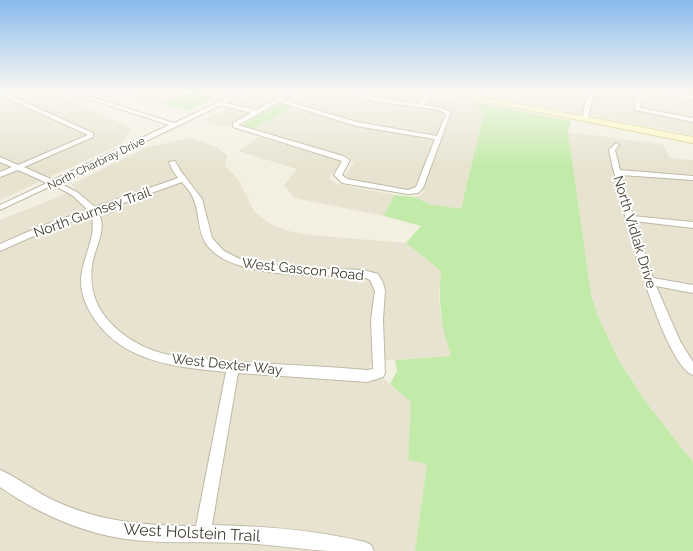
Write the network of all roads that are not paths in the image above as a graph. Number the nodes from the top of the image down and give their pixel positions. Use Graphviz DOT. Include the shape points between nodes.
graph roads {
  1 [pos="53,117"];
  2 [pos="149,117"];
  3 [pos="192,117"];
  4 [pos="249,117"];
  5 [pos="332,117"];
  6 [pos="448,117"];
  7 [pos="571,117"];
  8 [pos="675,117"];
  9 [pos="585,119"];
  10 [pos="693,120"];
  11 [pos="175,125"];
  12 [pos="439,138"];
  13 [pos="693,140"];
  14 [pos="616,145"];
  15 [pos="0,159"];
  16 [pos="173,162"];
  17 [pos="18,168"];
  18 [pos="617,172"];
  19 [pos="0,175"];
  20 [pos="184,178"];
  21 [pos="693,178"];
  22 [pos="54,184"];
  23 [pos="0,208"];
  24 [pos="93,210"];
  25 [pos="629,218"];
  26 [pos="693,225"];
  27 [pos="0,248"];
  28 [pos="648,281"];
  29 [pos="693,289"];
  30 [pos="233,368"];
  31 [pos="693,370"];
  32 [pos="379,372"];
  33 [pos="0,478"];
  34 [pos="202,535"];
  35 [pos="365,551"];
  1 -- 17 [label="street" via="91,136"];
  2 -- 11 [label="street"];
  3 -- 11 [label="street, North Charbray Drive"];
  4 -- 12 [label="street" via="234,126 346,160 339,178 416,192"];
  5 -- 12 [label="street" via="356,124"];
  6 -- 12 [label="street"];
  7 -- 9 [label="street"];
  8 -- 10 [label="street"];
  9 -- 13 [label="street"];
  11 -- 22 [label="street, North Charbray Drive"];
  14 -- 18 [label="street, North Vidlak Drive" via="612,150"];
  15 -- 17 [label="street"];
  16 -- 20 [label="street, West Gascon Road" via="174,168"];
  17 -- 19 [label="street"];
  17 -- 22 [label="street"];
  18 -- 21 [label="street"];
  18 -- 25 [label="street, North Vidlak Drive"];
  20 -- 24 [label="street, North Gurnsey Trail"];
  20 -- 32 [label="street, West Gascon Road" via="199,202 204,232 221,255 254,267 363,273 374,277 380,291 377,320"];
  22 -- 23 [label="street, North Charbray Drive"];
  22 -- 24 [label="street" via="79,195"];
  24 -- 27 [label="street, North Gurnsey Trail"];
  24 -- 30 [label="street, West Dexter Way" via="98,226 87,266 86,283 97,316 109,331 151,355"];
  25 -- 26 [label="street"];
  25 -- 28 [label="street, North Vidlak Drive"];
  28 -- 29 [label="street"];
  28 -- 31 [label="street, North Vidlak Drive" via="676,345"];
  30 -- 32 [label="street, West Dexter Way" via="367,376"];
  30 -- 34 [label="street"];
  33 -- 34 [label="street, West Holstein Trail" via="48,506 92,524 132,532"];
  34 -- 35 [label="street, West Holstein Trail" via="255,534"];
}
